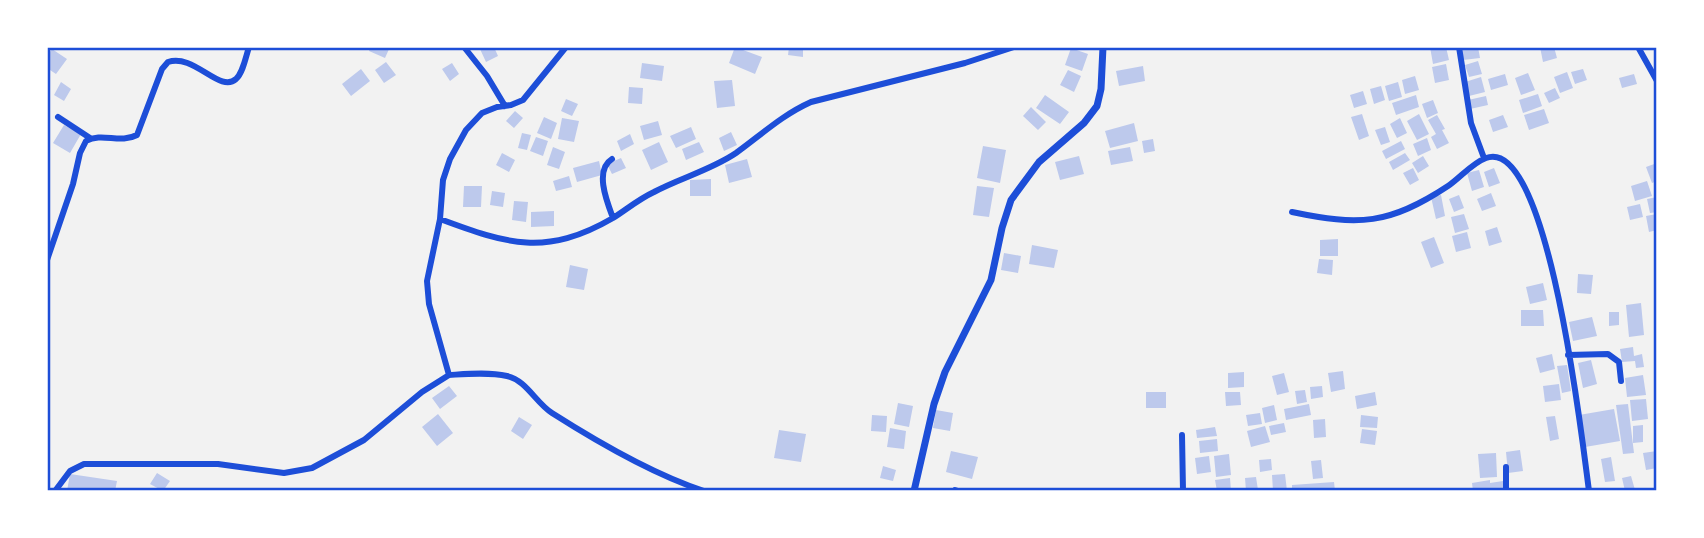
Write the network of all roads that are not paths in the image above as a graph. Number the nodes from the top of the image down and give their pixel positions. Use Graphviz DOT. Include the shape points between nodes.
graph roads {
  1 [pos="249,47"];
  2 [pos="464,47"];
  3 [pos="566,47"];
  4 [pos="1014,47"];
  5 [pos="1103,47"];
  6 [pos="1460,47"];
  7 [pos="1638,47"];
  8 [pos="1657,82"];
  9 [pos="505,106"];
  10 [pos="58,117"];
  11 [pos="90,138"];
  12 [pos="1484,158"];
  13 [pos="612,159"];
  14 [pos="1292,212"];
  15 [pos="613,218"];
  16 [pos="440,219"];
  17 [pos="47,260"];
  18 [pos="1569,355"];
  19 [pos="449,375"];
  20 [pos="1621,381"];
  21 [pos="1182,435"];
  22 [pos="1506,467"];
  23 [pos="55,491"];
  24 [pos="704,491"];
  25 [pos="914,491"];
  26 [pos="1183,491"];
  27 [pos="1506,491"];
  28 [pos="1589,491"];
  1 -- 11 [label="street" via="237,78 229,82 188,62 168,62 136,135"];
  2 -- 9 [label="street"];
  3 -- 9 [label="street" via="523,100"];
  4 -- 15 [label="street" via="811,102 791,111 734,154 654,192"];
  5 -- 25 [label="street" via="1097,106 1039,162 1011,200 991,280 934,404"];
  6 -- 12 [label="street" via="1471,123"];
  7 -- 8 [label="street"];
  9 -- 16 [label="street" via="482,113 457,143 443,180"];
  10 -- 11 [label="street"];
  11 -- 17 [label="street" via="80,153"];
  12 -- 14 [label="street" via="1439,192 1383,219 1353,221"];
  12 -- 18 [label="street" via="1499,156 1511,165 1538,221 1555,277"];
  13 -- 15 [label="street" via="603,170"];
  15 -- 16 [label="street" via="569,236 526,244 487,237"];
  16 -- 19 [label="street" via="427,296"];
  18 -- 20 [label="street" via="1608,354 1619,362"];
  18 -- 28 [label="street"];
  19 -- 23 [label="street" via="364,440 312,468 284,472 218,464 84,464 70,471"];
  19 -- 24 [label="street" via="509,376 550,412 666,476"];
  21 -- 26 [label="street"];
  22 -- 27 [label="street"];
}
